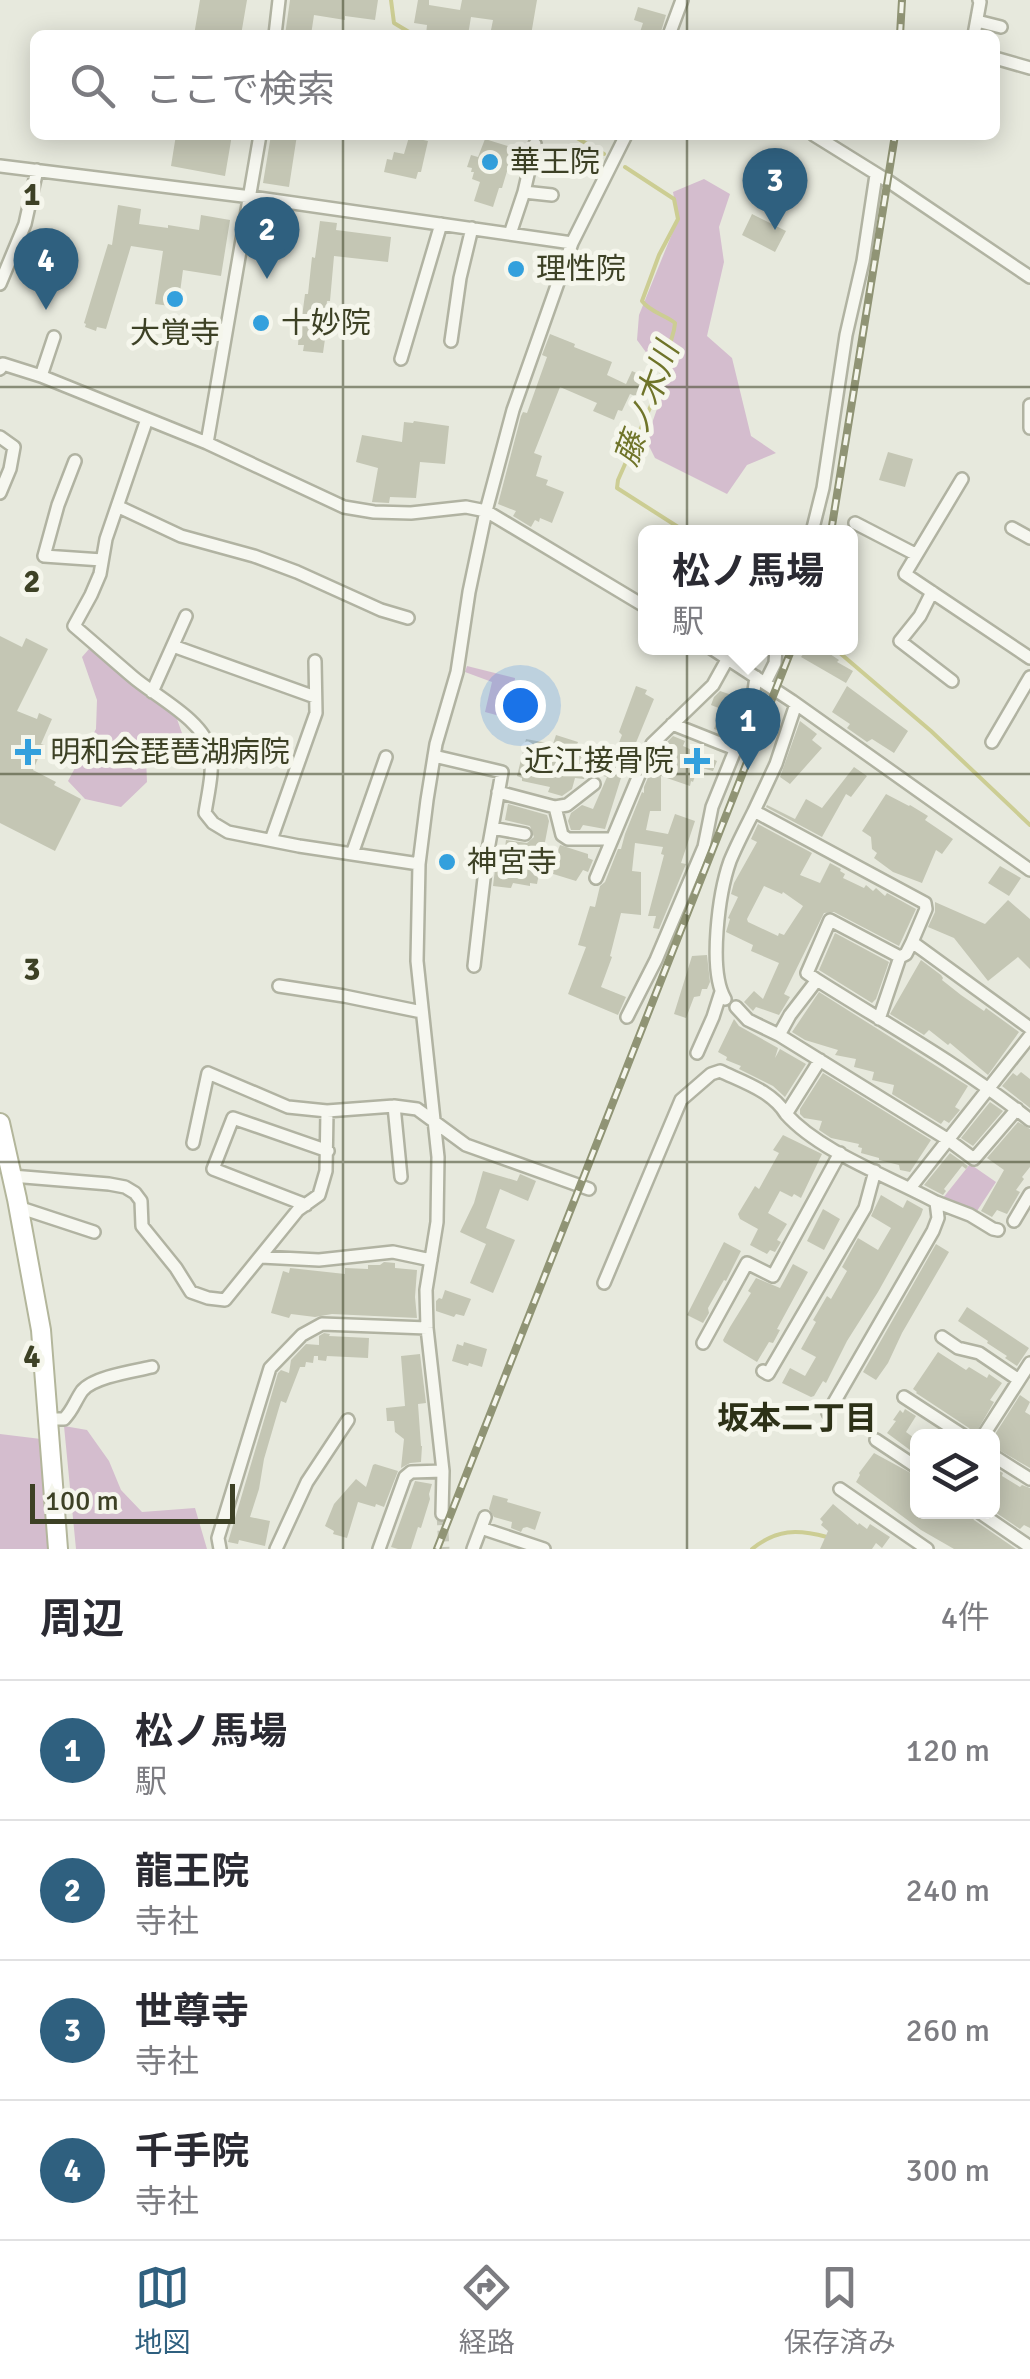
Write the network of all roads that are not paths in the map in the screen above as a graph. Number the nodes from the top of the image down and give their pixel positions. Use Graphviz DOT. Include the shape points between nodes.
graph roads {
  1 [pos="278,0"];
  2 [pos="682,0"];
  3 [pos="978,0"];
  4 [pos="977,21"];
  5 [pos="1001,27"];
  6 [pos="275,30"];
  7 [pos="670,30"];
  8 [pos="975,30"];
  9 [pos="1000,59"];
  10 [pos="1030,68"];
  11 [pos="259,140"];
  12 [pos="624,140"];
  13 [pos="822,140"];
  14 [pos="536,144"];
  15 [pos="0,166"];
  16 [pos="38,170"];
  17 [pos="876,175"];
  18 [pos="524,192"];
  19 [pos="552,195"];
  20 [pos="251,197"];
  21 [pos="440,224"];
  22 [pos="472,228"];
  23 [pos="510,234"];
  24 [pos="572,243"];
  25 [pos="1029,274"];
  26 [pos="0,284"];
  27 [pos="54,337"];
  28 [pos="451,342"];
  29 [pos="401,359"];
  30 [pos="0,369"];
  31 [pos="41,376"];
  32 [pos="1030,405"];
  33 [pos="148,420"];
  34 [pos="1030,428"];
  35 [pos="0,437"];
  36 [pos="208,443"];
  37 [pos="75,461"];
  38 [pos="962,480"];
  39 [pos="0,494"];
  40 [pos="118,507"];
  41 [pos="486,511"];
  42 [pos="855,523"];
  43 [pos="814,525"];
  44 [pos="1012,528"];
  45 [pos="1030,538"];
  46 [pos="915,554"];
  47 [pos="102,560"];
  48 [pos="932,592"];
  49 [pos="638,601"];
  50 [pos="186,616"];
  51 [pos="408,618"];
  52 [pos="173,646"];
  53 [pos="1027,651"];
  54 [pos="723,655"];
  55 [pos="776,655"];
  56 [pos="728,658"];
  57 [pos="314,662"];
  58 [pos="1030,677"];
  59 [pos="760,680"];
  60 [pos="952,681"];
  61 [pos="152,692"];
  62 [pos="315,697"];
  63 [pos="796,704"];
  64 [pos="672,724"];
  65 [pos="992,742"];
  66 [pos="735,749"];
  67 [pos="434,756"];
  68 [pos="386,757"];
  69 [pos="594,784"];
  70 [pos="498,792"];
  71 [pos="555,808"];
  72 [pos="754,811"];
  73 [pos="492,828"];
  74 [pos="525,834"];
  75 [pos="612,839"];
  76 [pos="271,840"];
  77 [pos="352,854"];
  78 [pos="419,864"];
  79 [pos="1030,870"];
  80 [pos="596,878"];
  81 [pos="912,942"];
  82 [pos="900,957"];
  83 [pos="474,966"];
  84 [pos="817,980"];
  85 [pos="279,986"];
  86 [pos="727,999"];
  87 [pos="422,1012"];
  88 [pos="627,1017"];
  89 [pos="879,1019"];
  90 [pos="1030,1028"];
  91 [pos="779,1035"];
  92 [pos="1030,1036"];
  93 [pos="697,1053"];
  94 [pos="820,1060"];
  95 [pos="988,1088"];
  96 [pos="394,1106"];
  97 [pos="1017,1110"];
  98 [pos="327,1111"];
  99 [pos="786,1114"];
  100 [pos="433,1119"];
  101 [pos="1030,1120"];
  102 [pos="0,1123"];
  103 [pos="947,1139"];
  104 [pos="193,1143"];
  105 [pos="328,1150"];
  106 [pos="840,1153"];
  107 [pos="7,1167"];
  108 [pos="875,1171"];
  109 [pos="401,1176"];
  110 [pos="910,1188"];
  111 [pos="589,1189"];
  112 [pos="1030,1194"];
  113 [pos="936,1202"];
  114 [pos="306,1205"];
  115 [pos="18,1207"];
  116 [pos="1014,1221"];
  117 [pos="998,1230"];
  118 [pos="94,1232"];
  119 [pos="260,1257"];
  120 [pos="431,1260"];
  121 [pos="604,1283"];
  122 [pos="427,1328"];
  123 [pos="942,1338"];
  124 [pos="704,1343"];
  125 [pos="1030,1363"];
  126 [pos="152,1367"];
  127 [pos="764,1375"];
  128 [pos="1019,1380"];
  129 [pos="904,1397"];
  130 [pos="828,1412"];
  131 [pos="48,1419"];
  132 [pos="348,1420"];
  133 [pos="953,1429"];
  134 [pos="988,1429"];
  135 [pos="876,1440"];
  136 [pos="1000,1460"];
  137 [pos="910,1463"];
  138 [pos="442,1470"];
  139 [pos="1030,1479"];
  140 [pos="840,1489"];
  141 [pos="442,1514"];
  142 [pos="990,1519"];
  143 [pos="1030,1547"];
  144 [pos="58,1549"];
  145 [pos="220,1549"];
  146 [pos="276,1549"];
  147 [pos="379,1549"];
  148 [pos="473,1549"];
  149 [pos="544,1549"];
  150 [pos="926,1549"];
  1 -- 6 [label="street"];
  2 -- 7 [label="street"];
  3 -- 4 [label="street"];
  4 -- 5 [label="street"];
  4 -- 8 [label="street"];
  9 -- 10 [label="street"];
  11 -- 20 [label="street"];
  12 -- 24 [label="street"];
  13 -- 17 [label="street"];
  14 -- 18 [label="street"];
  15 -- 16 [label="street"];
  16 -- 20 [label="street"];
  16 -- 26 [label="street"];
  17 -- 25 [label="street"];
  17 -- 43 [label="street"];
  18 -- 19 [label="street"];
  18 -- 23 [label="street"];
  20 -- 21 [label="street"];
  20 -- 36 [label="street"];
  21 -- 22 [label="street"];
  21 -- 29 [label="street"];
  22 -- 23 [label="street"];
  22 -- 28 [label="street"];
  23 -- 24 [label="street"];
  24 -- 41 [label="street" via="513,410"];
  27 -- 31 [label="street"];
  30 -- 31 [label="street" via="3,364"];
  31 -- 33 [label="street"];
  32 -- 34 [label="street"];
  33 -- 36 [label="street"];
  33 -- 40 [label="street"];
  35 -- 39 [label="street" via="14,447"];
  36 -- 41 [label="street" via="344,507"];
  37 -- 47 [label="street" via="44,556"];
  38 -- 46 [label="street"];
  40 -- 47 [label="street"];
  40 -- 51 [label="street"];
  41 -- 49 [label="street"];
  41 -- 67 [label="street" via="457,672"];
  42 -- 46 [label="street"];
  44 -- 45 [label="street"];
  46 -- 48 [label="street" via="905,574"];
  47 -- 61 [label="street" via="74,626"];
  48 -- 53 [label="street"];
  48 -- 60 [label="street" via="900,641"];
  50 -- 52 [label="street"];
  52 -- 61 [label="street"];
  52 -- 62 [label="street"];
  54 -- 56 [label="street"];
  55 -- 59 [label="street"];
  56 -- 59 [label="street"];
  56 -- 64 [label="street" via="714,685"];
  57 -- 62 [label="street"];
  58 -- 65 [label="street"];
  59 -- 63 [label="street"];
  59 -- 66 [label="street"];
  61 -- 76 [label="street" via="204,735 210,751 205,813 213,823"];
  62 -- 76 [label="street" via="316,713"];
  63 -- 72 [label="street"];
  63 -- 79 [label="street"];
  64 -- 66 [label="street"];
  64 -- 75 [label="street" via="646,754"];
  66 -- 88 [label="street" via="704,847"];
  67 -- 70 [label="street" via="502,772"];
  67 -- 78 [label="street"];
  68 -- 77 [label="street"];
  69 -- 71 [label="street"];
  70 -- 71 [label="street"];
  70 -- 73 [label="street"];
  71 -- 75 [label="street" via="568,839"];
  72 -- 81 [label="street" via="925,903"];
  72 -- 86 [label="street" via="722,895 716,950"];
  73 -- 74 [label="street"];
  73 -- 83 [label="street"];
  75 -- 80 [label="street"];
  76 -- 77 [label="street"];
  77 -- 78 [label="street"];
  78 -- 87 [label="street"];
  81 -- 82 [label="street"];
  81 -- 90 [label="street"];
  82 -- 84 [label="street" via="830,920 807,973"];
  82 -- 89 [label="street"];
  84 -- 89 [label="street"];
  84 -- 91 [label="street"];
  85 -- 87 [label="street"];
  86 -- 91 [label="street" via="748,1020"];
  86 -- 93 [label="street"];
  87 -- 100 [label="street"];
  89 -- 95 [label="street"];
  91 -- 94 [label="street"];
  92 -- 95 [label="street"];
  94 -- 99 [label="street"];
  94 -- 103 [label="street"];
  95 -- 97 [label="street"];
  95 -- 103 [label="street"];
  96 -- 98 [label="street"];
  96 -- 100 [label="street"];
  96 -- 109 [label="street"];
  97 -- 101 [label="street"];
  97 -- 103 [label="street" via="974,1160"];
  98 -- 104 [label="street" via="288,1108 208,1073"];
  98 -- 105 [label="street"];
  99 -- 106 [label="street"];
  99 -- 121 [label="street" via="766,1094 720,1071 681,1100"];
  100 -- 111 [label="street" via="466,1145"];
  100 -- 120 [label="street" via="438,1157"];
  102 -- 107 [label="main road"];
  103 -- 110 [label="street"];
  105 -- 114 [label="street" via="319,1195"];
  105 -- 114 [label="street" via="233,1118 213,1170"];
  106 -- 108 [label="street"];
  106 -- 124 [label="street" via="774,1276 747,1262"];
  107 -- 115 [label="main road"];
  107 -- 119 [label="street" via="135,1193 142,1226 191,1292 225,1300"];
  108 -- 110 [label="street"];
  108 -- 127 [label="street" via="865,1208"];
  110 -- 113 [label="street"];
  112 -- 116 [label="street"];
  113 -- 117 [label="street"];
  113 -- 130 [label="street" via="934,1231"];
  114 -- 119 [label="street"];
  115 -- 118 [label="street"];
  115 -- 131 [label="main road" via="41,1330"];
  119 -- 120 [label="street" via="319,1260 394,1252"];
  120 -- 122 [label="street"];
  122 -- 138 [label="street"];
  122 -- 145 [label="street" via="322,1324 270,1368"];
  123 -- 128 [label="street"];
  125 -- 128 [label="street"];
  126 -- 131 [label="street" via="98,1380 83,1388 64,1419"];
  128 -- 134 [label="street"];
  129 -- 133 [label="street"];
  131 -- 144 [label="main road"];
  132 -- 146 [label="street" via="306,1482"];
  135 -- 137 [label="street"];
  136 -- 139 [label="street"];
  138 -- 141 [label="street"];
  138 -- 147 [label="street" via="405,1477"];
  140 -- 150 [label="street"];
  142 -- 143 [label="street"];
  148 -- 149 [label="street" via="483,1522"];
}
